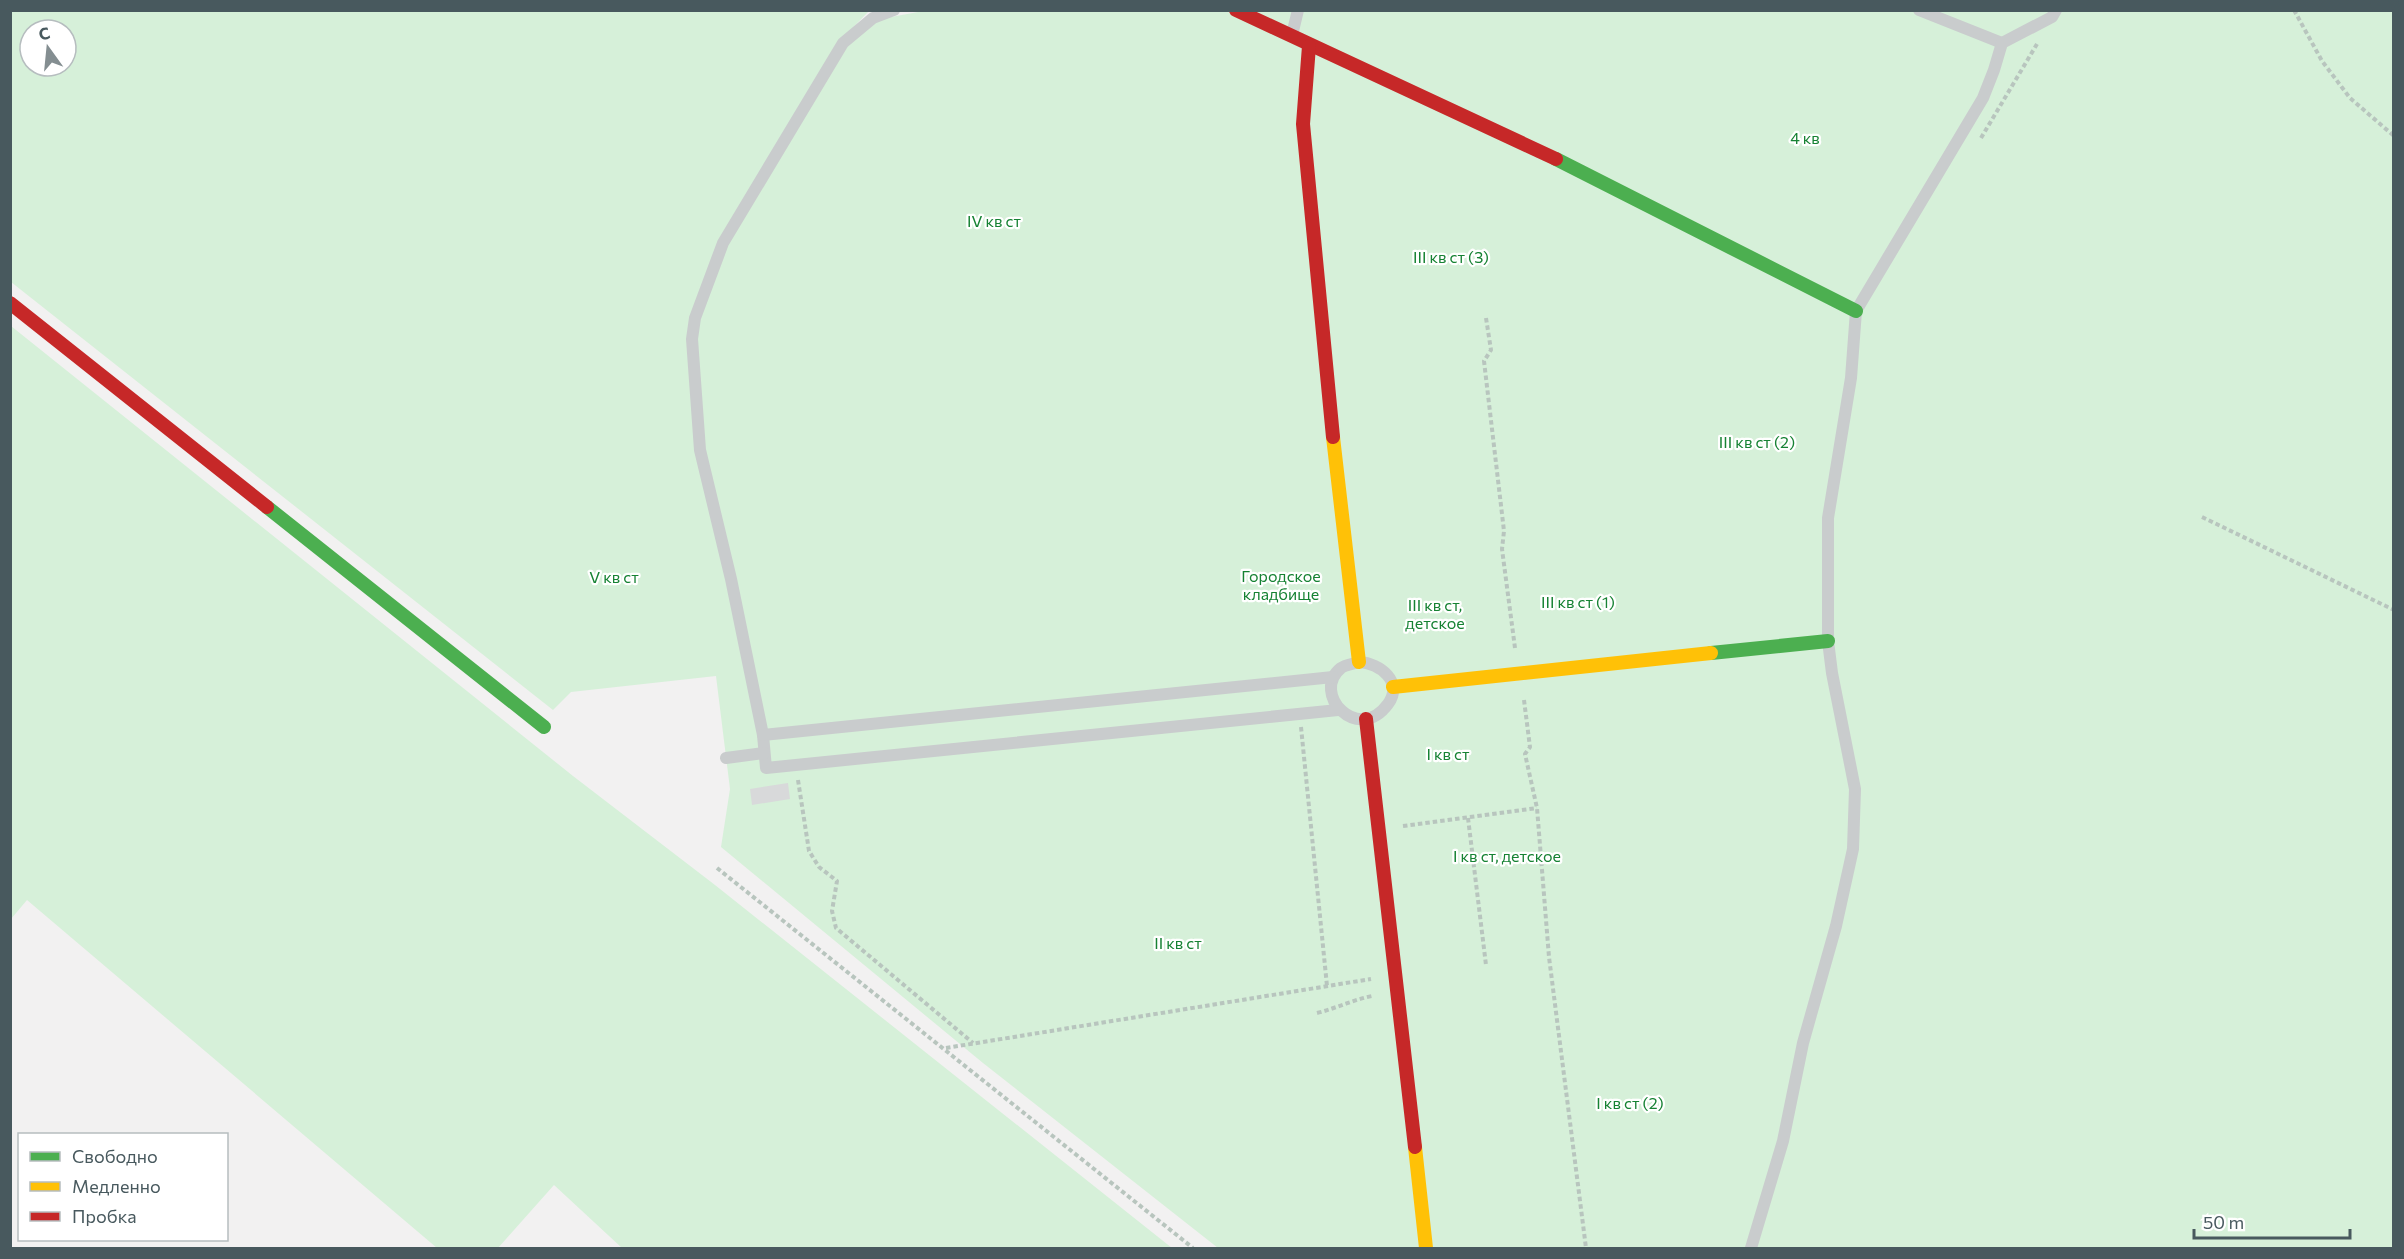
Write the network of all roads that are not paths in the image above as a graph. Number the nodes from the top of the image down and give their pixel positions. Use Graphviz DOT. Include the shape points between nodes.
graph roads {
  1 [pos="894,10"];
  2 [pos="1236,10"];
  3 [pos="1298,10"];
  4 [pos="1919,10"];
  5 [pos="2056,10"];
  6 [pos="1292,35"];
  7 [pos="2002,43"];
  8 [pos="1310,46"];
  9 [pos="10,303"];
  10 [pos="1856,311"];
  11 [pos="1828,641"];
  12 [pos="1359,662"];
  13 [pos="1334,677"];
  14 [pos="1393,687"];
  15 [pos="1338,710"];
  16 [pos="1366,719"];
  17 [pos="544,727"];
  18 [pos="763,735"];
  19 [pos="764,753"];
  20 [pos="726,758"];
  21 [pos="1426,1248"];
  22 [pos="1751,1248"];
  1 -- 18 [label="lane" via="873,18 843,43 723,243 695,318 692,339 700,450"];
  2 -- 6 [label="street"];
  3 -- 6 [label="lane"];
  4 -- 7 [label="lane"];
  5 -- 7 [label="lane" via="2052,17"];
  6 -- 8 [label="street"];
  7 -- 10 [label="lane" via="1983,98"];
  8 -- 10 [label="street" via="1447,106"];
  8 -- 12 [label="street" via="1303,124"];
  9 -- 17 [label="street"];
  10 -- 11 [label="lane" via="1851,378 1828,518"];
  11 -- 14 [label="street"];
  11 -- 22 [label="lane" via="1855,789 1853,849 1803,1043 1784,1142"];
  12 -- 13 [label="lane" via="1342,667"];
  12 -- 14 [label="lane" via="1384,669"];
  13 -- 15 [label="lane" via="1332,695"];
  13 -- 18 [label="lane"];
  14 -- 16 [label="lane" via="1392,699 1382,712"];
  15 -- 16 [label="lane" via="1350,718"];
  15 -- 19 [label="lane" via="766,768"];
  16 -- 21 [label="street"];
  18 -- 19 [label="lane"];
  19 -- 20 [label="lane"];
}
